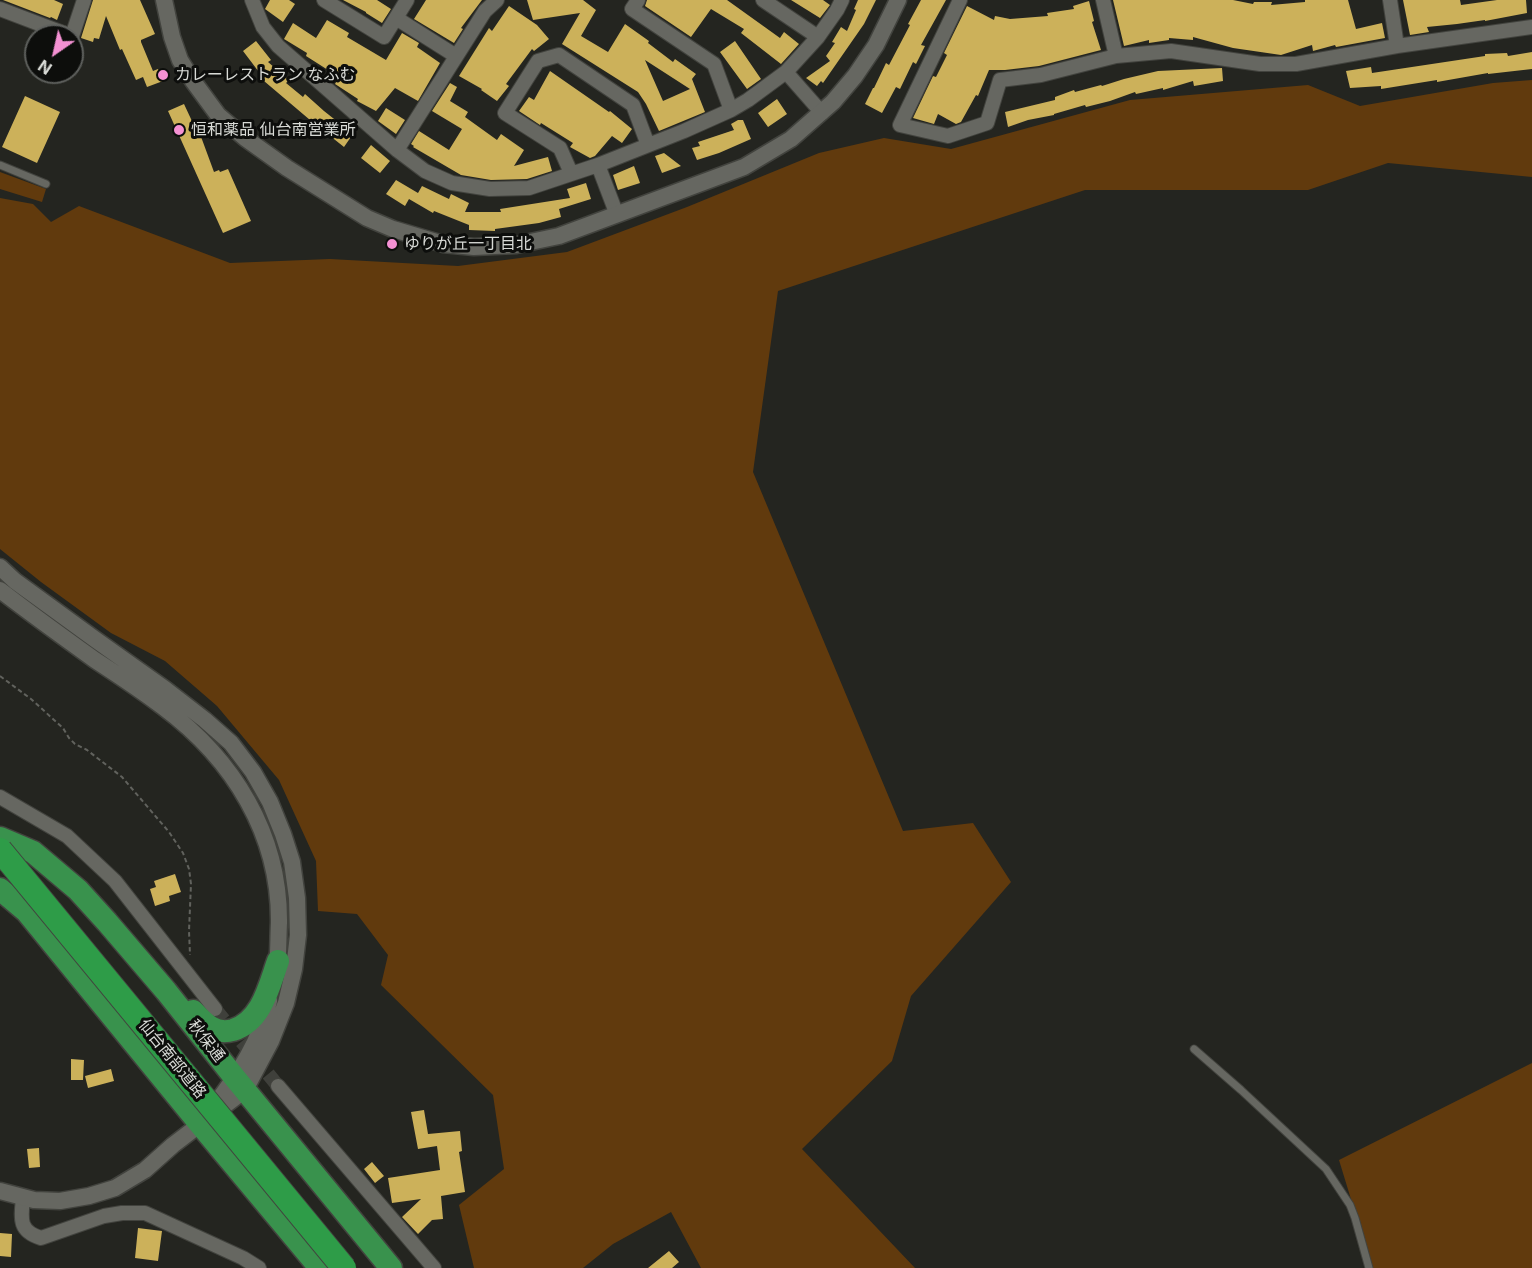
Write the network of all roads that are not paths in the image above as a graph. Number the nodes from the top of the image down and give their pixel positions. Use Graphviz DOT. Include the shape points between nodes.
graph roads {
  1 [pos="84,0"];
  2 [pos="164,0"];
  3 [pos="252,0"];
  4 [pos="324,0"];
  5 [pos="407,0"];
  6 [pos="496,0"];
  7 [pos="638,0"];
  8 [pos="763,0"];
  9 [pos="842,0"];
  10 [pos="898,0"];
  11 [pos="960,0"];
  12 [pos="1104,0"];
  13 [pos="1390,0"];
  14 [pos="0,9"];
  15 [pos="396,18"];
  16 [pos="39,24"];
  17 [pos="75,24"];
  18 [pos="1532,27"];
  19 [pos="819,37"];
  20 [pos="1397,46"];
  21 [pos="456,56"];
  22 [pos="1116,56"];
  23 [pos="786,72"];
  24 [pos="731,110"];
  25 [pos="822,113"];
  26 [pos="648,145"];
  27 [pos="397,150"];
  28 [pos="0,165"];
  29 [pos="598,165"];
  30 [pos="571,173"];
  31 [pos="46,184"];
  32 [pos="617,215"];
  33 [pos="0,567"];
  34 [pos="0,590"];
  35 [pos="0,797"];
  36 [pos="0,838"];
  37 [pos="0,850"];
  38 [pos="0,889"];
  39 [pos="119,936"];
  40 [pos="278,961"];
  41 [pos="214,1009"];
  42 [pos="1194,1049"];
  43 [pos="240,1084"];
  44 [pos="278,1086"];
  45 [pos="200,1124"];
  46 [pos="0,1191"];
  47 [pos="23,1198"];
  48 [pos="260,1268"];
  49 [pos="320,1268"];
  50 [pos="344,1268"];
  51 [pos="391,1268"];
  52 [pos="434,1268"];
  53 [pos="1369,1268"];
  1 -- 17 [label="street"];
  2 -- 32 [label="street" via="180,60 218,115 287,168 367,218 443,244 474,247 516,245 559,236"];
  3 -- 27 [label="street" via="263,27 278,46"];
  4 -- 15 [label="street" via="384,37"];
  5 -- 15 [label="street"];
  6 -- 21 [label="street"];
  7 -- 24 [label="street" via="632,9 714,64"];
  8 -- 19 [label="street"];
  9 -- 19 [label="street"];
  10 -- 25 [label="street" via="876,45"];
  11 -- 22 [label="street" via="900,125 948,136 987,123 1000,81"];
  12 -- 22 [label="street"];
  13 -- 20 [label="street"];
  14 -- 16 [label="street"];
  15 -- 21 [label="street"];
  18 -- 20 [label="street"];
  19 -- 23 [label="street"];
  20 -- 22 [label="street" via="1296,64 1260,64 1171,51"];
  21 -- 27 [label="street"];
  23 -- 24 [label="street"];
  23 -- 25 [label="street"];
  24 -- 26 [label="street"];
  25 -- 32 [label="street" via="791,139 744,167"];
  26 -- 29 [label="street"];
  26 -- 30 [label="street" via="633,105 559,55 538,61 505,113 561,148"];
  27 -- 30 [label="street" via="425,171 452,183 490,189 530,188"];
  28 -- 31 [label="lane"];
  29 -- 30 [label="street"];
  29 -- 32 [label="street"];
  33 -- 43 [label="street" via="205,720 231,743 270,801 292,862 298,935 286,1004 271,1041"];
  34 -- 40 [label="street" via="164,708 228,770 248,800 273,862 279,903"];
  35 -- 41 [label="street" via="67,836 115,882"];
  36 -- 39 [label="highway, 秋保通" via="33,852 78,890"];
  37 -- 50 [label="highway, 仙台南部道路, bridge"];
  38 -- 45 [label="highway" via="27,912"];
  39 -- 40 [label="highway" via="141,951 209,1027 225,1032 242,1027 253,1018"];
  39 -- 43 [label="highway, 秋保通"];
  40 -- 43 [label="street" via="266,1016"];
  42 -- 53 [label="lane" via="1326,1169 1350,1205"];
  43 -- 45 [label="street"];
  43 -- 51 [label="highway, 秋保通"];
  44 -- 52 [label="street"];
  45 -- 47 [label="street" via="145,1170 115,1188 60,1201"];
  45 -- 49 [label="highway"];
  46 -- 47 [label="street"];
  47 -- 48 [label="street" via="24,1228 40,1238 104,1216 145,1213"];
}
